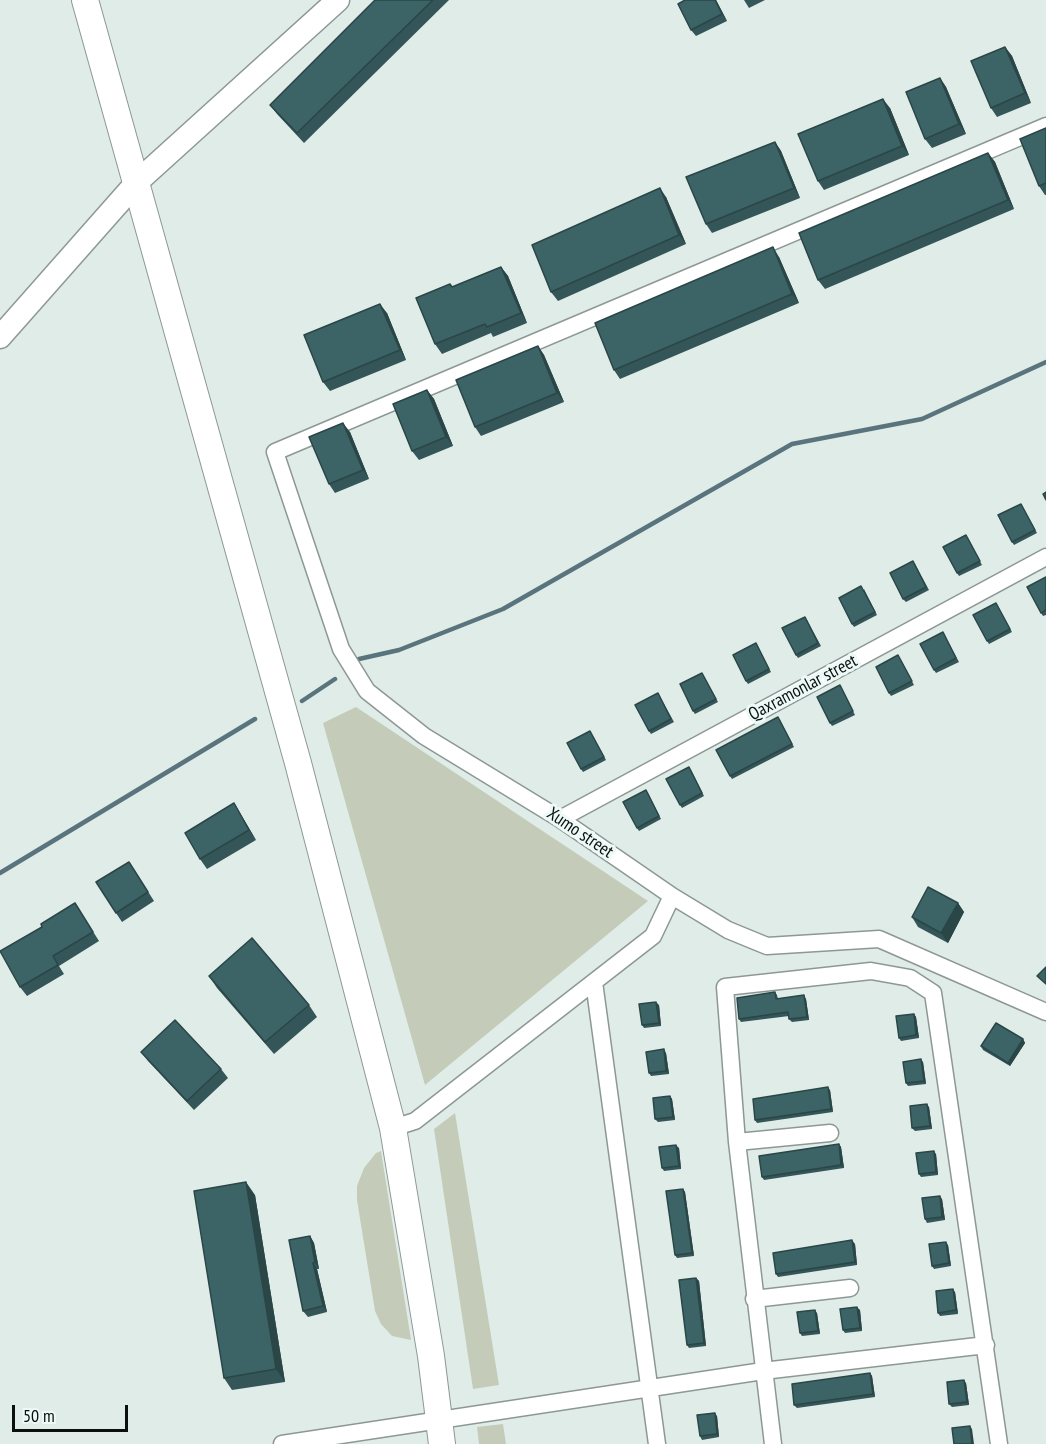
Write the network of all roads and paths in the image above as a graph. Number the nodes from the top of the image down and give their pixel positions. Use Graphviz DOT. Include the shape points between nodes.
graph roads {
  1 [pos="85,0"];
  2 [pos="338,0"];
  3 [pos="1046,126"];
  4 [pos="137,182"];
  5 [pos="0,337"];
  6 [pos="1046,557"];
  7 [pos="560,819"];
  8 [pos="672,896"];
  9 [pos="594,982"];
  10 [pos="1046,1012"];
  11 [pos="393,1128"];
  12 [pos="830,1133"];
  13 [pos="737,1142"];
  14 [pos="850,1288"];
  15 [pos="754,1299"];
  16 [pos="986,1345"];
  17 [pos="763,1371"];
  18 [pos="648,1390"];
  19 [pos="438,1419"];
  20 [pos="282,1444"];
  21 [pos="442,1444"];
  22 [pos="657,1444"];
  23 [pos="773,1444"];
  24 [pos="999,1444"];
  1 -- 4 [label="main road"];
  2 -- 4 [label="street"];
  3 -- 7 [label="street, Xumo street" via="275,452 341,649 368,691 424,736"];
  4 -- 5 [label="street"];
  4 -- 11 [label="main road" via="298,763"];
  6 -- 7 [label="street, Qaxramonlar street"];
  7 -- 8 [label="street, Xumo street"];
  8 -- 9 [label="street" via="653,936"];
  8 -- 10 [label="street, Xumo street" via="728,930 767,946 879,939"];
  9 -- 11 [label="street" via="415,1120"];
  9 -- 18 [label="street"];
  11 -- 19 [label="main road"];
  12 -- 13 [label="street"];
  13 -- 15 [label="street"];
  13 -- 16 [label="street" via="725,987 871,971 910,978 933,993"];
  14 -- 15 [label="street"];
  15 -- 17 [label="street"];
  16 -- 17 [label="street"];
  16 -- 24 [label="street"];
  17 -- 18 [label="street"];
  17 -- 23 [label="street"];
  18 -- 19 [label="street"];
  18 -- 22 [label="street"];
  19 -- 20 [label="street"];
  19 -- 21 [label="main road"];
}
